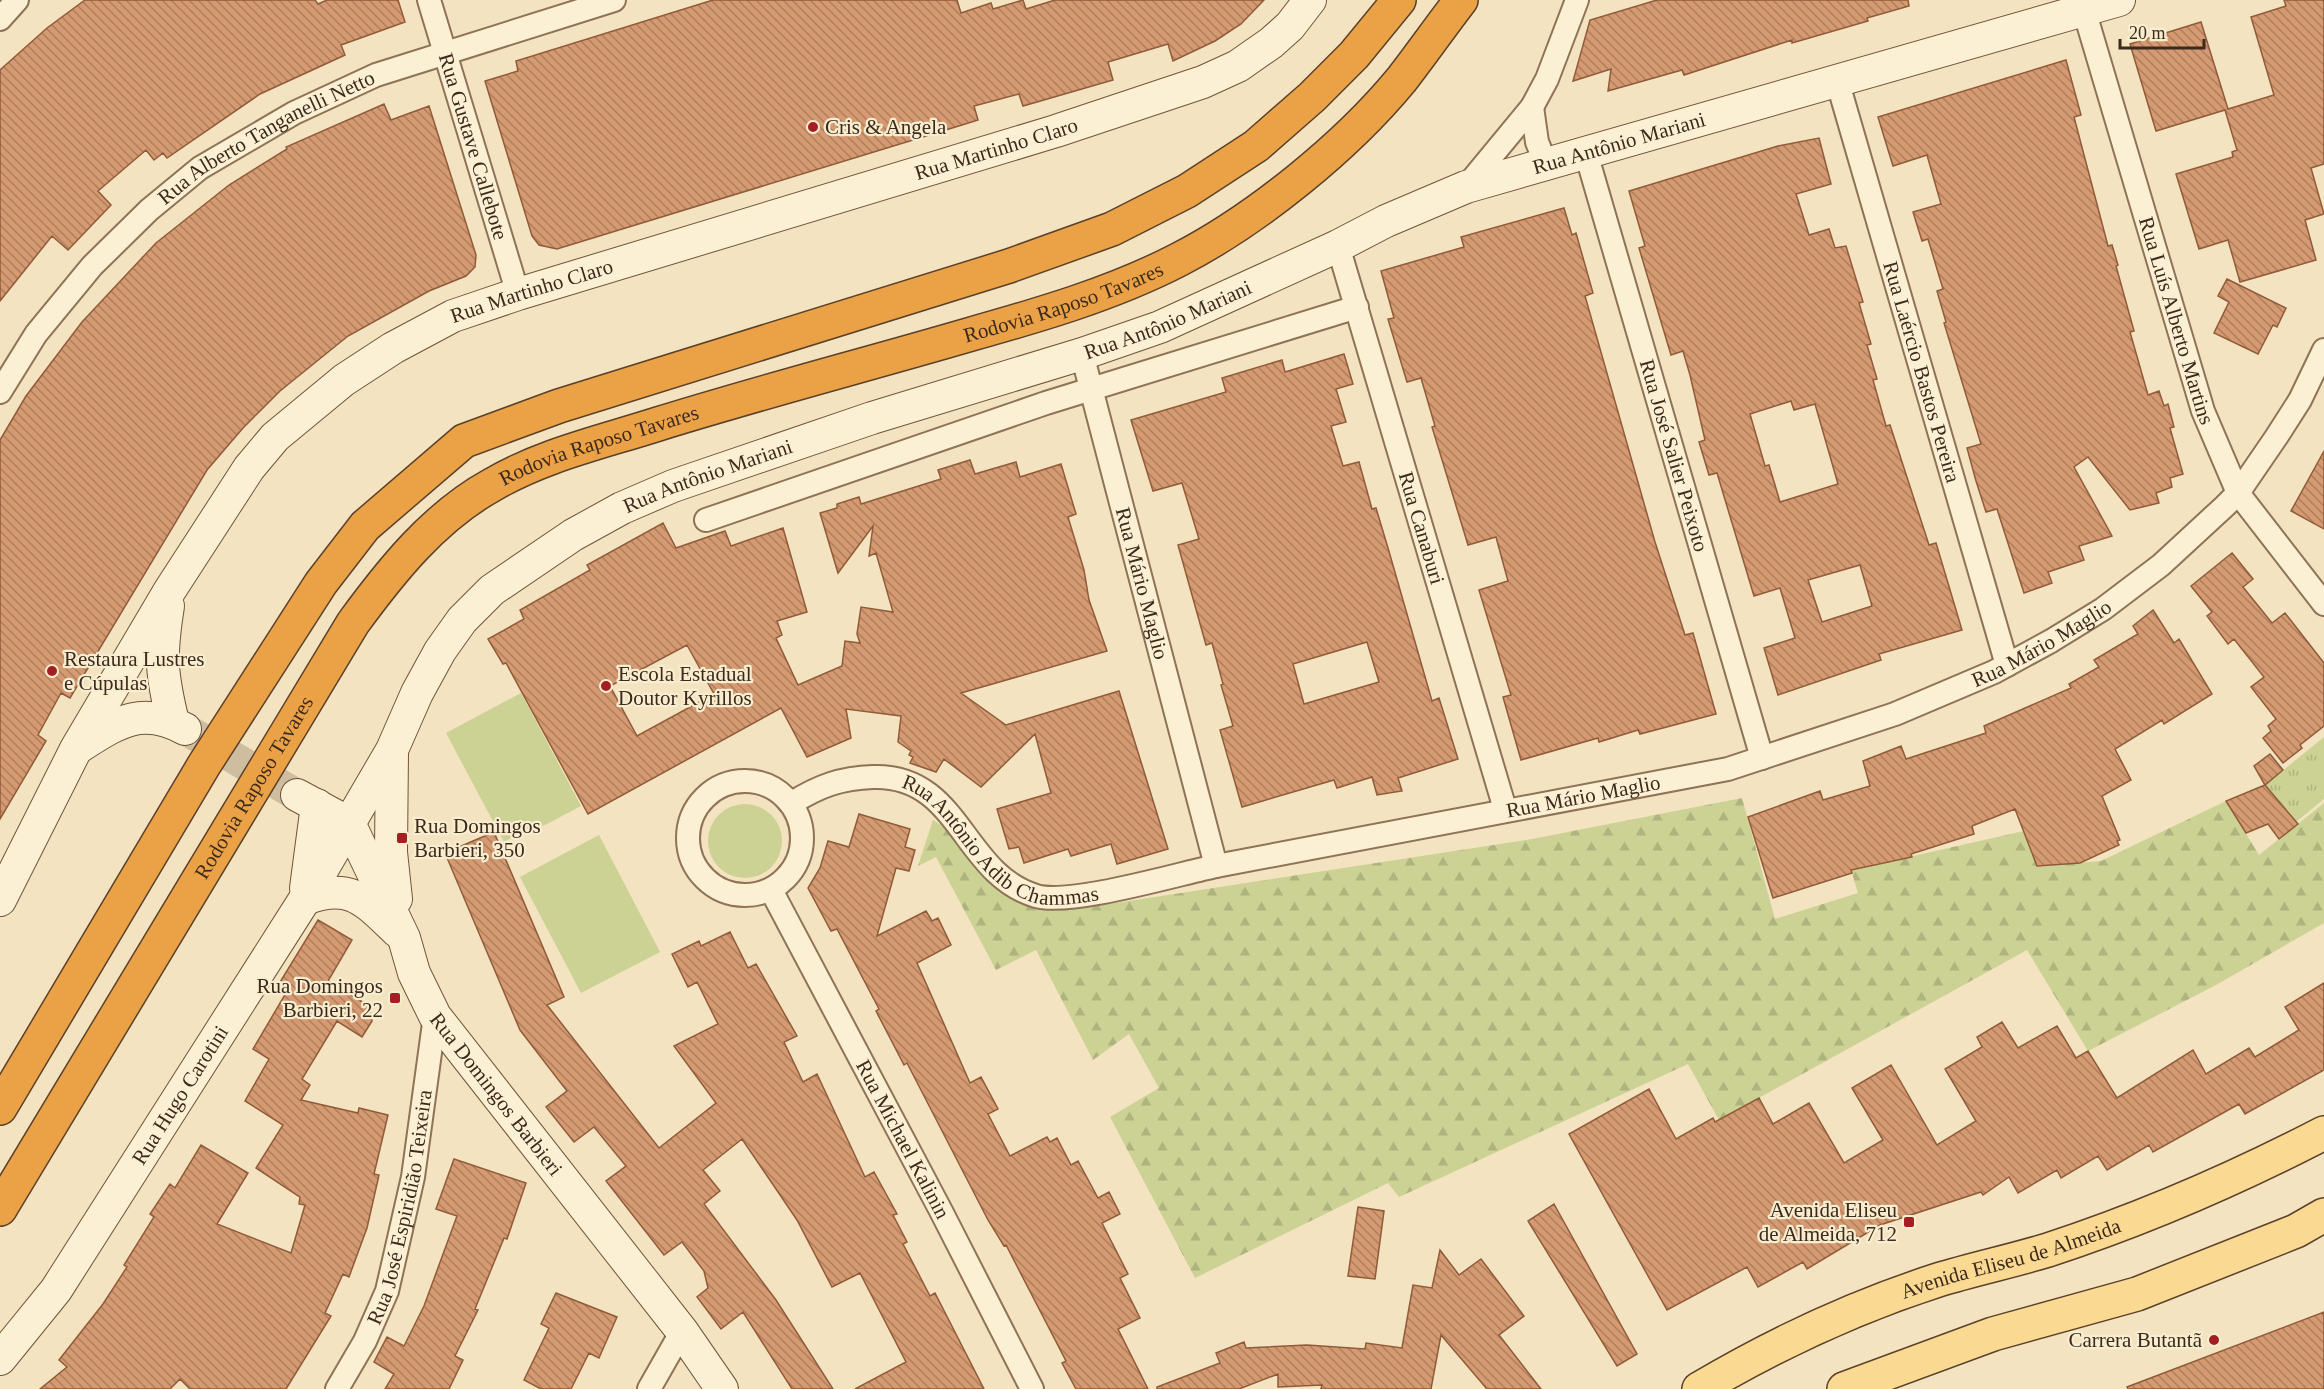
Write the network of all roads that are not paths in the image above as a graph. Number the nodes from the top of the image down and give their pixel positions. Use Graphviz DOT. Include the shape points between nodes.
graph roads {
  1 [pos="429,0"];
  2 [pos="614,0"];
  3 [pos="1310,0"];
  4 [pos="1398,0"];
  5 [pos="1461,0"];
  6 [pos="1577,0"];
  7 [pos="2119,0"];
  8 [pos="2075,5"];
  9 [pos="446,51"];
  10 [pos="1837,80"];
  11 [pos="1532,107"];
  12 [pos="1586,153"];
  13 [pos="1546,164"];
  14 [pos="1466,187"];
  15 [pos="1338,246"];
  16 [pos="518,294"];
  17 [pos="1357,307"];
  18 [pos="2324,350"];
  19 [pos="1082,354"];
  20 [pos="1091,389"];
  21 [pos="0,392"];
  22 [pos="2238,493"];
  23 [pos="706,520"];
  24 [pos="170,590"];
  25 [pos="2324,604"];
  26 [pos="2007,665"];
  27 [pos="76,749"];
  28 [pos="392,750"];
  29 [pos="1762,758"];
  30 [pos="307,800"];
  31 [pos="792,803"];
  32 [pos="1505,809"];
  33 [pos="349,823"];
  34 [pos="1216,866"];
  35 [pos="771,890"];
  36 [pos="304,899"];
  37 [pos="0,900"];
  38 [pos="404,939"];
  39 [pos="435,1016"];
  40 [pos="0,1108"];
  41 [pos="2324,1133"];
  42 [pos="0,1209"];
  43 [pos="2324,1215"];
  44 [pos="682,1331"];
  45 [pos="0,1359"];
  46 [pos="336,1389"];
  47 [pos="650,1389"];
  48 [pos="722,1389"];
  49 [pos="1032,1389"];
  50 [pos="1699,1389"];
  51 [pos="1844,1389"];
  1 -- 9 [label="street, Rua Gustave Callebote"];
  2 -- 9 [label="street, Rua Alberto Tanganelli Netto"];
  3 -- 16 [label="main road, Rua Martinho Claro" via="1271,44 1238,66 1203,82"];
  4 -- 40 [label="highway" via="1354,55 1256,146 1187,191 1112,229 1009,266 558,406 464,441 365,526 321,583 204,765"];
  5 -- 42 [label="highway, Rodovia Raposo Tavares" via="1400,81 1333,150 1247,219 1178,260 1046,312 540,461 490,486 443,520 391,572 353,622"];
  6 -- 11 [label="street"];
  7 -- 8 [label="main road, Rua Antônio Mariani"];
  8 -- 10 [label="main road, Rua Antônio Mariani"];
  8 -- 22 [label="street, Rua Luís Alberto Martins" via="2203,411"];
  9 -- 16 [label="street, Rua Gustave Callebote"];
  9 -- 21 [label="street, Rua Alberto Tanganelli Netto" via="376,75 294,113 200,168 149,210 92,266 36,334"];
  10 -- 12 [label="main road, Rua Antônio Mariani"];
  10 -- 26 [label="street, Rua Laércio Bastos Pereira"];
  11 -- 13 [label="street" via="1537,142"];
  11 -- 14 [label="street"];
  12 -- 13 [label="main road, Rua Antônio Mariani"];
  12 -- 29 [label="street, Rua José Salier Peixoto"];
  13 -- 14 [label="main road, Rua Antônio Mariani"];
  14 -- 15 [label="main road, Rua Antônio Mariani"];
  15 -- 17 [label="street, Rua Canaburi"];
  15 -- 19 [label="main road, Rua Antônio Mariani" via="1160,327"];
  16 -- 24 [label="main road, Rua Martinho Claro" via="453,316 393,348 344,380 275,437 249,468"];
  17 -- 20 [label="street, Rua Antônio Mariani"];
  17 -- 32 [label="street, Rua Canaburi"];
  18 -- 22 [label="street, Rua Mário Maglio" via="2300,400"];
  19 -- 20 [label="street, Rua Mário Maglio"];
  19 -- 28 [label="main road, Rua Antônio Mariani" via="872,418 673,486 622,508 573,536 492,590 462,620 417,693"];
  20 -- 23 [label="street, Rua Antônio Mariani"];
  20 -- 34 [label="street, Rua Mário Maglio"];
  22 -- 25 [label="street, Rua Luís Alberto Martins"];
  22 -- 26 [label="street, Rua Mário Maglio" via="2161,565 2103,609"];
  24 -- 27 [label="main road, Rua Martinho Claro"];
  24 -- 27 [label="main road" via="161,659 163,681 179,726 148,716 136,717"];
  26 -- 29 [label="street, Rua Mário Maglio" via="1895,714"];
  27 -- 37 [label="main road, Rua Martinho Claro"];
  28 -- 30 [label="main road" via="357,781"];
  28 -- 33 [label="main road, Rua Antônio Mariani"];
  28 -- 38 [label="main road" via="392,877"];
  29 -- 32 [label="street, Rua Mário Maglio" via="1728,769 1602,795"];
  30 -- 33 [label="main road"];
  30 -- 36 [label="main road"];
  31 -- 34 [label="street, Rua Antônio Adib Chammas" via="844,778 904,780 931,794 945,808 995,872 1039,897 1101,892"];
  31 -- 35 [label="street" via="801,821 804,841 799,861 787,878"];
  31 -- 35 [label="street" via="777,789 739,780 719,787 703,799 692,815 687,835 694,864 713,886 732,894 752,896"];
  32 -- 34 [label="street, Rua Mário Maglio"];
  33 -- 36 [label="main road, Rua Hugo Carotini"];
  33 -- 38 [label="main road, Rua Domingos Barbieri"];
  35 -- 49 [label="street, Rua Michael Kalinin"];
  36 -- 38 [label="main road" via="324,892 352,895"];
  36 -- 45 [label="main road, Rua Hugo Carotini" via="56,1290"];
  38 -- 39 [label="main road, Rua Domingos Barbieri" via="414,973"];
  39 -- 44 [label="main road, Rua Domingos Barbieri"];
  39 -- 46 [label="street, Rua José Espiridião Teixeira" via="413,1177 387,1291 365,1341"];
  41 -- 50 [label="main road, Avenida Eliseu de Almeida" via="2170,1206 2047,1250 1939,1280 1838,1316 1750,1358"];
  43 -- 51 [label="main road" via="2296,1231 2137,1293 1993,1334"];
  44 -- 47 [label="street"];
  44 -- 48 [label="main road, Rua Domingos Barbieri"];
}
